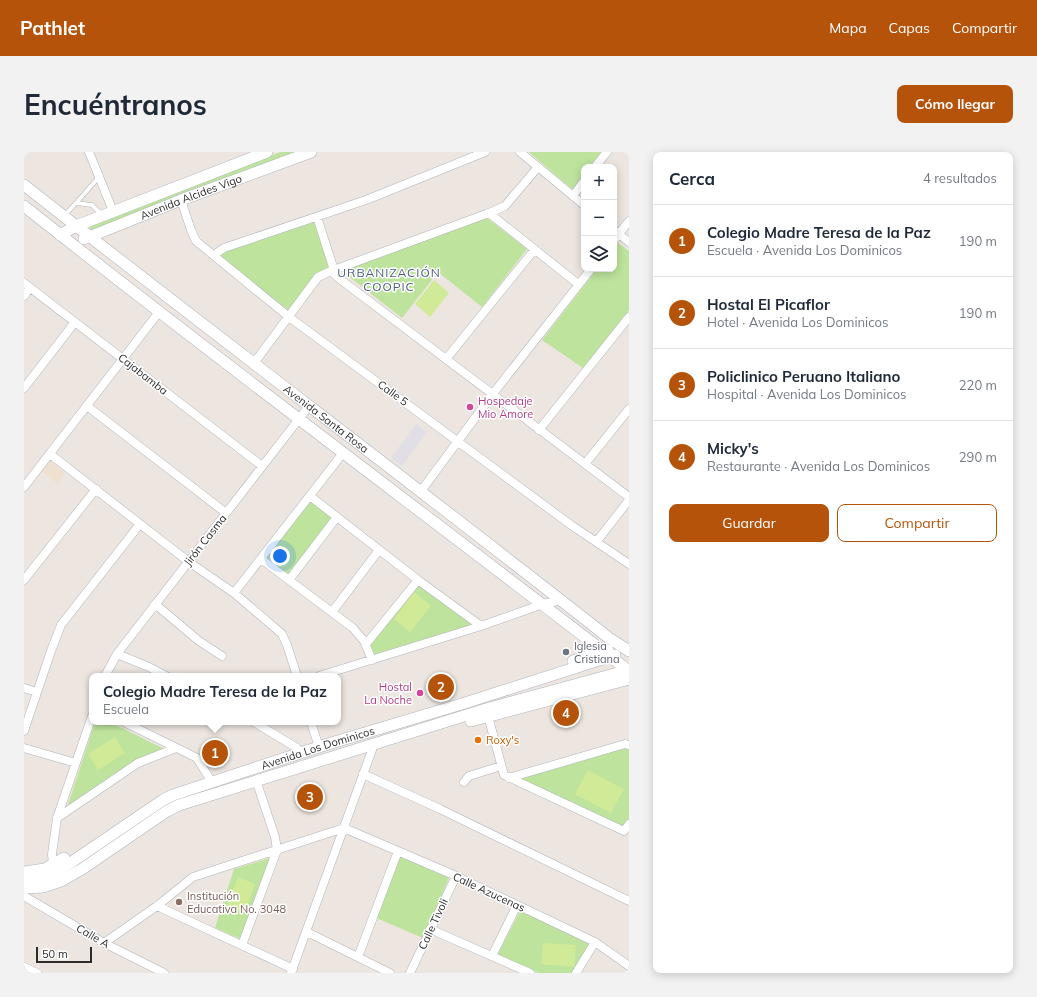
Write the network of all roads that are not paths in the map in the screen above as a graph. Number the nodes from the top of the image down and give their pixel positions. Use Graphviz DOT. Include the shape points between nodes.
graph roads {
  1 [pos="89,152"];
  2 [pos="267,152"];
  3 [pos="311,152"];
  4 [pos="485,152"];
  5 [pos="520,152"];
  6 [pos="607,152"];
  7 [pos="598,164"];
  8 [pos="538,167"];
  9 [pos="100,176"];
  10 [pos="24,185"];
  11 [pos="581,185"];
  12 [pos="573,196"];
  13 [pos="181,200"];
  14 [pos="581,203"];
  15 [pos="76,204"];
  16 [pos="24,206"];
  17 [pos="113,211"];
  18 [pos="489,213"];
  19 [pos="102,215"];
  20 [pos="64,217"];
  21 [pos="317,217"];
  22 [pos="629,221"];
  23 [pos="76,226"];
  24 [pos="617,234"];
  25 [pos="60,235"];
  26 [pos="617,236"];
  27 [pos="89,237"];
  28 [pos="629,242"];
  29 [pos="73,245"];
  30 [pos="535,249"];
  31 [pos="214,255"];
  32 [pos="332,271"];
  33 [pos="588,272"];
  34 [pos="578,284"];
  35 [pos="27,286"];
  36 [pos="24,296"];
  37 [pos="159,312"];
  38 [pos="289,317"];
  39 [pos="629,317"];
  40 [pos="75,322"];
  41 [pos="124,359"];
  42 [pos="446,359"];
  43 [pos="254,364"];
  44 [pos="24,388"];
  45 [pos="492,395"];
  46 [pos="87,406"];
  47 [pos="309,406"];
  48 [pos="629,410"];
  49 [pos="298,419"];
  50 [pos="539,430"];
  51 [pos="458,441"];
  52 [pos="343,453"];
  53 [pos="50,454"];
  54 [pos="585,464"];
  55 [pos="262,466"];
  56 [pos="24,487"];
  57 [pos="96,489"];
  58 [pos="421,490"];
  59 [pos="310,496"];
  60 [pos="629,499"];
  61 [pos="226,513"];
  62 [pos="337,517"];
  63 [pos="140,524"];
  64 [pos="596,541"];
  65 [pos="379,550"];
  66 [pos="261,559"];
  67 [pos="188,562"];
  68 [pos="629,564"];
  69 [pos="24,580"];
  70 [pos="289,580"];
  71 [pos="418,580"];
  72 [pos="234,593"];
  73 [pos="562,600"];
  74 [pos="155,604"];
  75 [pos="543,604"];
  76 [pos="332,612"];
  77 [pos="481,626"];
  78 [pos="366,644"];
  79 [pos="627,648"];
  80 [pos="117,654"];
  81 [pos="607,654"];
  82 [pos="222,656"];
  83 [pos="372,660"];
  84 [pos="629,672"];
  85 [pos="108,673"];
  86 [pos="160,673"];
  87 [pos="296,673"];
  88 [pos="329,673"];
  89 [pos="24,688"];
  90 [pos="37,692"];
  91 [pos="488,716"];
  92 [pos="89,725"];
  93 [pos="130,725"];
  94 [pos="259,725"];
  95 [pos="313,725"];
  96 [pos="24,731"];
  97 [pos="322,743"];
  98 [pos="629,745"];
  99 [pos="24,748"];
  100 [pos="176,748"];
  101 [pos="297,748"];
  102 [pos="372,750"];
  103 [pos="76,763"];
  104 [pos="502,766"];
  105 [pos="278,773"];
  106 [pos="363,774"];
  107 [pos="294,775"];
  108 [pos="208,776"];
  109 [pos="509,778"];
  110 [pos="464,782"];
  111 [pos="258,786"];
  112 [pos="140,808"];
  113 [pos="58,818"];
  114 [pos="130,822"];
  115 [pos="629,824"];
  116 [pos="344,828"];
  117 [pos="277,850"];
  118 [pos="398,851"];
  119 [pos="98,865"];
  120 [pos="53,866"];
  121 [pos="82,869"];
  122 [pos="24,872"];
  123 [pos="456,876"];
  124 [pos="24,879"];
  125 [pos="24,888"];
  126 [pos="24,895"];
  127 [pos="629,901"];
  128 [pos="517,905"];
  129 [pos="157,906"];
  130 [pos="430,929"];
  131 [pos="307,932"];
  132 [pos="595,942"];
  133 [pos="104,943"];
  134 [pos="242,945"];
  135 [pos="492,956"];
  136 [pos="358,957"];
  137 [pos="629,966"];
  138 [pos="24,967"];
  139 [pos="292,971"];
  140 [pos="36,973"];
  141 [pos="164,973"];
  142 [pos="390,973"];
  143 [pos="410,973"];
  144 [pos="530,973"];
  145 [pos="576,973"];
  1 -- 9 [label="street"];
  2 -- 17 [label="main road, Avenida Alcides Vigo"];
  3 -- 13 [label="main road, Avenida Alcides Vigo"];
  4 -- 21 [label="street"];
  5 -- 8 [label="street"];
  6 -- 7 [label="street"];
  8 -- 12 [label="street"];
  8 -- 18 [label="street" via="505,206"];
  9 -- 15 [label="lane"];
  9 -- 17 [label="street"];
  10 -- 20 [label="main road, Avenida Santa Rosa"];
  11 -- 12 [label="street"];
  12 -- 14 [label="street"];
  13 -- 27 [label="main road, Avenida Alcides Vigo"];
  13 -- 31 [label="street, Calle 5" via="196,241"];
  15 -- 19 [label="lane" via="92,205"];
  15 -- 20 [label="lane"];
  16 -- 25 [label="main road, Avenida Santa Rosa"];
  17 -- 19 [label="main road, Avenida Alcides Vigo"];
  18 -- 30 [label="street"];
  18 -- 32 [label="street"];
  19 -- 23 [label="main road, Avenida Alcides Vigo"];
  20 -- 23 [label="main road, Avenida Santa Rosa"];
  21 -- 31 [label="street" via="224,248"];
  21 -- 32 [label="street"];
  22 -- 24 [label="street"];
  23 -- 25 [label="main road, Avenida Alcides Vigo"];
  23 -- 27 [label="main road, Avenida Santa Rosa"];
  25 -- 29 [label="main road, Avenida Santa Rosa"];
  26 -- 28 [label="street"];
  27 -- 29 [label="main road, Avenida Alcides Vigo"];
  27 -- 43 [label="main road, Avenida Santa Rosa"];
  29 -- 37 [label="main road, Avenida Santa Rosa"];
  30 -- 34 [label="street"];
  30 -- 42 [label="street"];
  31 -- 38 [label="street, Calle 5"];
  32 -- 38 [label="street" via="318,277"];
  32 -- 42 [label="street"];
  33 -- 34 [label="street"];
  34 -- 45 [label="street"];
  35 -- 36 [label="street"];
  35 -- 40 [label="street, Cajabamba"];
  37 -- 41 [label="street"];
  37 -- 49 [label="main road, Avenida Santa Rosa"];
  38 -- 43 [label="street"];
  38 -- 51 [label="street, Calle 5"];
  39 -- 50 [label="street"];
  40 -- 41 [label="street, Cajabamba"];
  40 -- 44 [label="street"];
  41 -- 46 [label="street"];
  41 -- 55 [label="street, Cajabamba"];
  42 -- 45 [label="street"];
  43 -- 47 [label="main road, Avenida Santa Rosa"];
  45 -- 50 [label="street"];
  45 -- 51 [label="street"];
  46 -- 53 [label="street"];
  46 -- 61 [label="street"];
  47 -- 49 [label="street, Jirón Casma"];
  47 -- 58 [label="main road, Avenida Santa Rosa"];
  48 -- 54 [label="street"];
  49 -- 52 [label="main road, Avenida Santa Rosa"];
  49 -- 55 [label="street, Jirón Casma"];
  50 -- 54 [label="street"];
  51 -- 58 [label="street"];
  51 -- 64 [label="street, Calle 5"];
  52 -- 59 [label="street"];
  52 -- 75 [label="main road, Avenida Santa Rosa"];
  53 -- 56 [label="street"];
  53 -- 57 [label="street"];
  54 -- 60 [label="street"];
  55 -- 61 [label="street, Jirón Casma"];
  57 -- 63 [label="street"];
  57 -- 69 [label="street"];
  58 -- 73 [label="main road, Avenida Santa Rosa"];
  59 -- 62 [label="street"];
  59 -- 66 [label="street"];
  60 -- 64 [label="street"];
  61 -- 67 [label="street, Jirón Casma"];
  62 -- 65 [label="street"];
  62 -- 70 [label="street"];
  63 -- 67 [label="street"];
  63 -- 90 [label="street" via="61,625"];
  64 -- 68 [label="street, Calle 5"];
  65 -- 71 [label="street"];
  65 -- 76 [label="street"];
  66 -- 70 [label="street"];
  66 -- 72 [label="street"];
  67 -- 72 [label="street"];
  67 -- 74 [label="street, Jirón Casma"];
  70 -- 76 [label="street"];
  71 -- 77 [label="street"];
  71 -- 78 [label="street"];
  72 -- 87 [label="street" via="282,634"];
  73 -- 75 [label="street"];
  73 -- 79 [label="main road, Avenida Santa Rosa" via="609,638"];
  74 -- 80 [label="street, Jirón Casma"];
  74 -- 82 [label="street" via="199,641"];
  75 -- 77 [label="street"];
  75 -- 81 [label="main road, Avenida Santa Rosa"];
  76 -- 78 [label="street" via="353,628"];
  77 -- 83 [label="street"];
  78 -- 83 [label="street"];
  79 -- 81 [label="main road, Avenida Los Dominicos"];
  80 -- 85 [label="street, Jirón Casma"];
  80 -- 86 [label="street"];
  81 -- 84 [label="main road, Avenida Santa Rosa"];
  81 -- 97 [label="main road, Avenida Los Dominicos" via="465,703"];
  81 -- 97 [label="main road, Avenida Los Dominicos" via="340,734"];
  83 -- 88 [label="street"];
  84 -- 91 [label="main road, Avenida Los Dominicos"];
  84 -- 105 [label="main road, Avenida Los Dominicos" via="486,709"];
  89 -- 90 [label="street"];
  90 -- 96 [label="street"];
  91 -- 102 [label="main road, Avenida Los Dominicos"];
  91 -- 104 [label="street"];
  92 -- 103 [label="street"];
  93 -- 100 [label="street"];
  94 -- 101 [label="street"];
  95 -- 97 [label="street"];
  97 -- 101 [label="main road, Avenida Los Dominicos"];
  97 -- 114 [label="main road, Avenida Los Dominicos" via="173,795"];
  98 -- 109 [label="street" via="625,744"];
  99 -- 103 [label="street"];
  100 -- 108 [label="street" via="197,758"];
  100 -- 113 [label="street" via="138,763"];
  101 -- 108 [label="main road, Avenida Los Dominicos"];
  102 -- 106 [label="street"];
  102 -- 107 [label="main road, Avenida Los Dominicos"];
  103 -- 113 [label="street"];
  104 -- 109 [label="street" via="504,775"];
  104 -- 110 [label="street" via="469,776"];
  105 -- 107 [label="main road"];
  105 -- 121 [label="main road, Avenida Los Dominicos" via="175,807"];
  106 -- 116 [label="street"];
  106 -- 127 [label="street"];
  107 -- 111 [label="main road, Avenida Los Dominicos"];
  108 -- 112 [label="main road, Avenida Los Dominicos" via="169,790"];
  109 -- 115 [label="street" via="624,831"];
  111 -- 117 [label="street"];
  111 -- 119 [label="main road, Avenida Los Dominicos" via="174,814"];
  112 -- 114 [label="main road"];
  112 -- 120 [label="main road, Avenida Los Dominicos"];
  113 -- 120 [label="street" via="52,854"];
  114 -- 124 [label="main road, Avenida Los Dominicos" via="54,874 38,879"];
  116 -- 117 [label="street"];
  116 -- 118 [label="street, Calle Azucenas"];
  116 -- 131 [label="street"];
  117 -- 129 [label="street" via="193,877"];
  117 -- 134 [label="street"];
  118 -- 123 [label="street, Calle Azucenas"];
  118 -- 136 [label="street"];
  119 -- 121 [label="main road"];
  119 -- 126 [label="main road, Avenida Los Dominicos" via="53,892"];
  120 -- 122 [label="main road, Avenida Los Dominicos"];
  121 -- 125 [label="main road, Avenida Los Dominicos" via="48,886"];
  123 -- 128 [label="street, Calle Azucenas"];
  123 -- 130 [label="street, Calle Tivoli"];
  126 -- 133 [label="street, Calle A"];
  128 -- 132 [label="street, Calle Azucenas"];
  128 -- 135 [label="street"];
  129 -- 133 [label="street"];
  129 -- 134 [label="street"];
  130 -- 135 [label="street"];
  130 -- 143 [label="street, Calle Tivoli"];
  131 -- 136 [label="street"];
  131 -- 139 [label="street"];
  132 -- 137 [label="street, Calle Azucenas"];
  132 -- 145 [label="street"];
  133 -- 141 [label="street, Calle A"];
  134 -- 139 [label="street"];
  135 -- 144 [label="street"];
  136 -- 142 [label="street"];
  138 -- 140 [label="street"];
}
